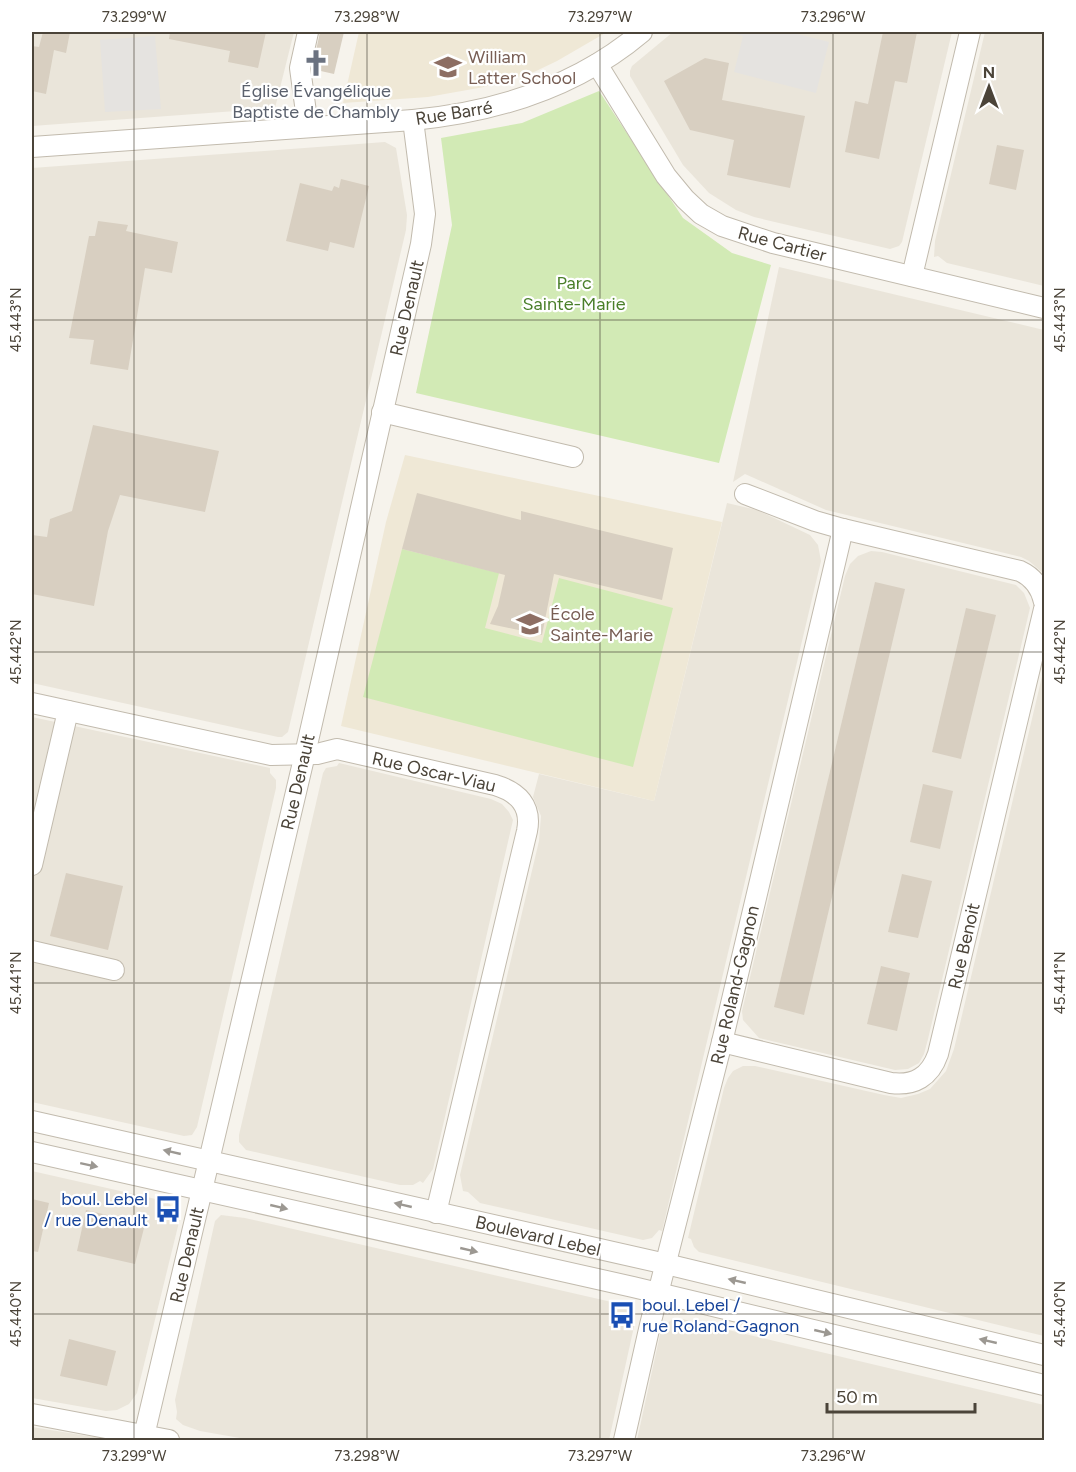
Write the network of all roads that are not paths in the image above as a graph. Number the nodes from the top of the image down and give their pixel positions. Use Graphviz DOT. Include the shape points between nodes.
graph roads {
  1 [pos="308,32"];
  2 [pos="642,32"];
  3 [pos="970,32"];
  4 [pos="597,64"];
  5 [pos="413,120"];
  6 [pos="308,127"];
  7 [pos="32,147"];
  8 [pos="912,276"];
  9 [pos="1044,308"];
  10 [pos="382,412"];
  11 [pos="573,457"];
  12 [pos="745,494"];
  13 [pos="843,529"];
  14 [pos="1044,602"];
  15 [pos="1044,609"];
  16 [pos="32,703"];
  17 [pos="68,711"];
  18 [pos="305,754"];
  19 [pos="32,865"];
  20 [pos="32,951"];
  21 [pos="114,970"];
  22 [pos="722,1042"];
  23 [pos="32,1121"];
  24 [pos="32,1152"];
  25 [pos="210,1162"];
  26 [pos="202,1190"];
  27 [pos="436,1213"];
  28 [pos="666,1264"];
  29 [pos="658,1293"];
  30 [pos="1044,1355"];
  31 [pos="1044,1385"];
  32 [pos="32,1414"];
  33 [pos="144,1438"];
  34 [pos="169,1440"];
  35 [pos="624,1440"];
  1 -- 6 [label="street" via="300,68"];
  2 -- 4 [label="street, Rue Barré"];
  3 -- 8 [label="street"];
  4 -- 5 [label="street, Rue Barré" via="543,91 499,106"];
  4 -- 8 [label="street, Rue Cartier" via="666,176 701,214 746,236"];
  5 -- 6 [label="street, Rue Barré"];
  5 -- 10 [label="street, Rue Denault" via="424,228"];
  6 -- 7 [label="street, Rue Barré"];
  8 -- 9 [label="street, Rue Cartier"];
  10 -- 11 [label="street"];
  10 -- 18 [label="street, Rue Denault"];
  12 -- 13 [label="street"];
  13 -- 14 [label="street" via="1020,571 1037,585"];
  13 -- 22 [label="street, Rue Roland-Gagnon"];
  15 -- 22 [label="street, Rue Benoit" via="938,1054 928,1073 913,1082 891,1083"];
  16 -- 17 [label="street, Rue Oscar-Viau"];
  17 -- 18 [label="street, Rue Oscar-Viau" via="271,755"];
  17 -- 19 [label="street"];
  18 -- 25 [label="street, Rue Denault"];
  18 -- 27 [label="street, Rue Oscar-Viau" via="337,749 495,785 517,795 528,814"];
  20 -- 21 [label="street"];
  22 -- 28 [label="street, Rue Roland-Gagnon"];
  25 -- 23 [label="street, Boulevard Lebel, one-way"];
  24 -- 26 [label="street, Boulevard Lebel, one-way"];
  25 -- 26 [label="street, Rue Denault"];
  27 -- 25 [label="street, Boulevard Lebel, one-way"];
  26 -- 29 [label="street, Boulevard Lebel, one-way"];
  26 -- 33 [label="street, Rue Denault"];
  27 -- 28 [label="street, Boulevard Lebel"];
  28 -- 29 [label="street, Rue Roland-Gagnon"];
  30 -- 28 [label="street, Boulevard Lebel, one-way"];
  29 -- 31 [label="street, Boulevard Lebel, one-way"];
  29 -- 35 [label="street, Rue Roland-Gagnon"];
  32 -- 33 [label="street"];
  33 -- 34 [label="street"];
}
